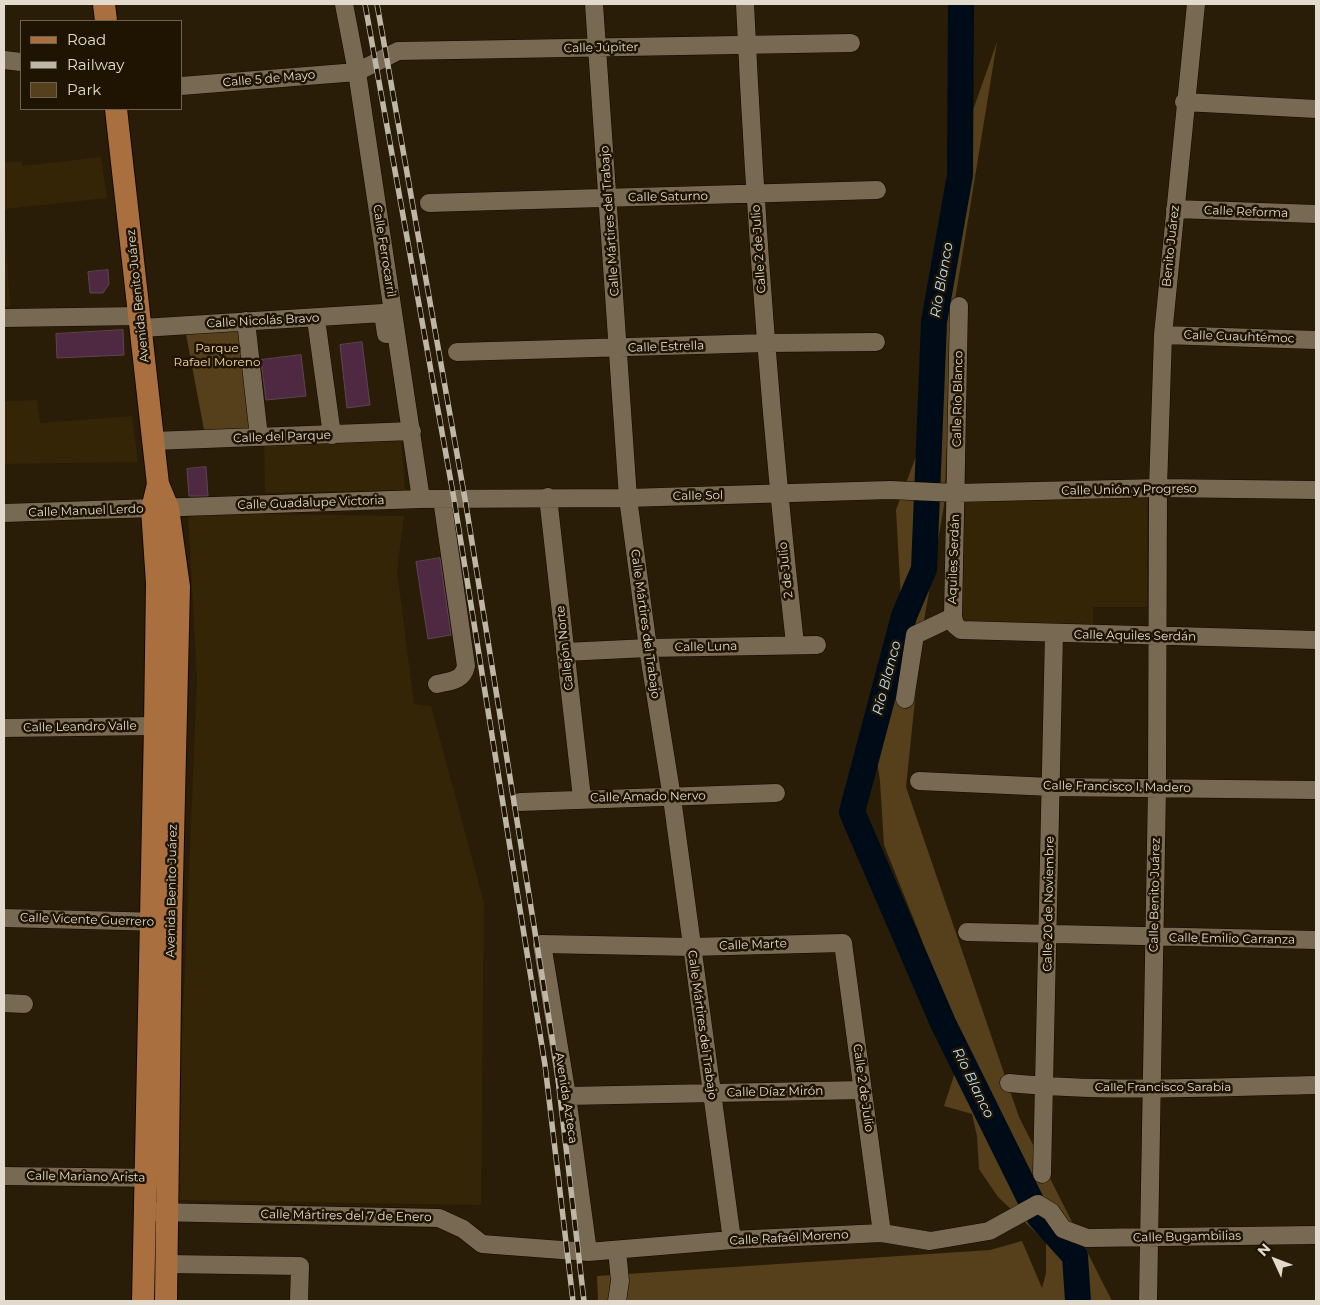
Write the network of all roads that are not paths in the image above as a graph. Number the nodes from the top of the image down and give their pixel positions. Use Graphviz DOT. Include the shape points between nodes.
graph roads {
  1 [pos="104,4"];
  2 [pos="344,4"];
  3 [pos="594,4"];
  4 [pos="745,4"];
  5 [pos="1196,4"];
  6 [pos="106,20"];
  7 [pos="851,43"];
  8 [pos="747,44"];
  9 [pos="598,49"];
  10 [pos="4,60"];
  11 [pos="20,62"];
  12 [pos="357,72"];
  13 [pos="182,86"];
  14 [pos="1184,102"];
  15 [pos="1316,109"];
  16 [pos="116,110"];
  17 [pos="877,190"];
  18 [pos="756,195"];
  19 [pos="608,198"];
  20 [pos="429,203"];
  21 [pos="1175,209"];
  22 [pos="1316,214"];
  23 [pos="959,306"];
  24 [pos="4,318"];
  25 [pos="316,319"];
  26 [pos="246,321"];
  27 [pos="141,322"];
  28 [pos="1162,335"];
  29 [pos="1316,340"];
  30 [pos="876,342"];
  31 [pos="766,343"];
  32 [pos="619,349"];
  33 [pos="457,352"];
  34 [pos="407,431"];
  35 [pos="332,435"];
  36 [pos="259,437"];
  37 [pos="153,441"];
  38 [pos="1158,488"];
  39 [pos="1316,490"];
  40 [pos="949,493"];
  41 [pos="778,495"];
  42 [pos="548,497"];
  43 [pos="628,498"];
  44 [pos="421,499"];
  45 [pos="448,499"];
  46 [pos="160,508"];
  47 [pos="4,513"];
  48 [pos="954,621"];
  49 [pos="1054,634"];
  50 [pos="1157,637"];
  51 [pos="1316,640"];
  52 [pos="794,644"];
  53 [pos="817,645"];
  54 [pos="648,648"];
  55 [pos="565,652"];
  56 [pos="437,684"];
  57 [pos="905,699"];
  58 [pos="156,726"];
  59 [pos="4,728"];
  60 [pos="919,781"];
  61 [pos="1051,787"];
  62 [pos="1157,788"];
  63 [pos="1316,790"];
  64 [pos="776,794"];
  65 [pos="582,798"];
  66 [pos="672,798"];
  67 [pos="520,802"];
  68 [pos="4,918"];
  69 [pos="160,922"];
  70 [pos="967,932"];
  71 [pos="1048,935"];
  72 [pos="1154,937"];
  73 [pos="1316,940"];
  74 [pos="844,942"];
  75 [pos="542,944"];
  76 [pos="691,947"];
  77 [pos="4,1003"];
  78 [pos="24,1004"];
  79 [pos="1009,1083"];
  80 [pos="1316,1084"];
  81 [pos="1045,1087"];
  82 [pos="1151,1088"];
  83 [pos="863,1090"];
  84 [pos="711,1094"];
  85 [pos="567,1096"];
  86 [pos="1042,1174"];
  87 [pos="4,1176"];
  88 [pos="158,1178"];
  89 [pos="157,1212"];
  90 [pos="882,1233"];
  91 [pos="1316,1235"];
  92 [pos="1087,1238"];
  93 [pos="1149,1238"];
  94 [pos="732,1240"];
  95 [pos="569,1252"];
  96 [pos="588,1252"];
  97 [pos="167,1264"];
  98 [pos="618,1265"];
  99 [pos="144,1301"];
  100 [pos="166,1301"];
  101 [pos="299,1301"];
  102 [pos="618,1301"];
  103 [pos="1148,1301"];
  1 -- 6 [label="main road"];
  2 -- 12 [label="street, Calle Ferrocarril"];
  3 -- 9 [label="street, Calle Mártires del Trabajo"];
  4 -- 8 [label="street, Calle 2 de Julio"];
  5 -- 14 [label="street, Benito Juárez"];
  7 -- 8 [label="street, Calle Júpiter"];
  8 -- 9 [label="street, Calle Júpiter"];
  8 -- 18 [label="street, Calle 2 de Julio"];
  9 -- 12 [label="street, Calle Júpiter" via="398,50"];
  9 -- 19 [label="street, Calle Mártires del Trabajo"];
  10 -- 11 [label="street"];
  12 -- 13 [label="street, Calle 5 de Mayo"];
  12 -- 34 [label="street, Calle Ferrocarril"];
  14 -- 15 [label="street"];
  14 -- 21 [label="street, Benito Juárez"];
  16 -- 27 [label="main road, Avenida Benito Juárez"];
  17 -- 18 [label="street, Calle Saturno"];
  18 -- 19 [label="street, Calle Saturno"];
  18 -- 31 [label="street, Calle 2 de Julio"];
  19 -- 20 [label="street, Calle Saturno"];
  19 -- 32 [label="street, Calle Mártires del Trabajo"];
  21 -- 22 [label="street, Calle Reforma"];
  21 -- 28 [label="street, Benito Juárez"];
  23 -- 40 [label="street, Calle Río Blanco"];
  24 -- 27 [label="street, Calle Nicolás Bravo"];
  25 -- 26 [label="street, Calle Nicolás Bravo"];
  25 -- 34 [label="street, Calle Nicolás Bravo" via="383,313"];
  25 -- 35 [label="street"];
  26 -- 27 [label="street, Calle Nicolás Bravo"];
  26 -- 36 [label="street"];
  27 -- 37 [label="main road, Avenida Benito Juárez"];
  28 -- 29 [label="street, Calle Cuauhtémoc"];
  28 -- 38 [label="street, Benito Juárez"];
  30 -- 31 [label="street, Calle Estrella"];
  31 -- 32 [label="street, Calle Estrella"];
  31 -- 41 [label="street, Calle 2 de Julio"];
  32 -- 33 [label="street, Calle Estrella"];
  32 -- 43 [label="street, Calle Mártires del Trabajo"];
  34 -- 35 [label="street, Calle del Parque"];
  34 -- 44 [label="street, Calle Ferrocarril"];
  35 -- 36 [label="street, Calle del Parque"];
  36 -- 37 [label="street, Calle del Parque"];
  37 -- 46 [label="main road, Avenida Benito Juárez"];
  38 -- 39 [label="street, Calle Unión y Progreso"];
  38 -- 40 [label="street, Calle Unión y Progreso"];
  38 -- 50 [label="street, Calle Benito Juárez"];
  40 -- 41 [label="street, Calle Sol" via="890,490"];
  40 -- 48 [label="street, Aquiles Serdán"];
  41 -- 43 [label="street, Calle Sol"];
  41 -- 52 [label="street, 2 de Julio"];
  42 -- 43 [label="street, Calle Sol"];
  42 -- 45 [label="street, Calle Sol"];
  42 -- 55 [label="street, Callejón Norte"];
  43 -- 54 [label="street, Calle Mártires del Trabajo"];
  44 -- 45 [label="street, Calle Guadalupe Victoria"];
  44 -- 46 [label="street, Calle Guadalupe Victoria"];
  45 -- 56 [label="street" via="466,666 460,678"];
  46 -- 47 [label="street, Calle Manuel Lerdo"];
  46 -- 58 [label="main road, Avenida Benito Juárez"];
  46 -- 69 [label="main road, Avenida Benito Juárez" via="178,587"];
  48 -- 49 [label="street, Calle Aquiles Serdán" via="961,630"];
  48 -- 57 [label="street" via="915,635"];
  49 -- 50 [label="street, Calle Aquiles Serdán"];
  49 -- 61 [label="street, Calle 20 de Noviembre"];
  50 -- 51 [label="street, Calle Aquiles Serdán"];
  50 -- 62 [label="street, Calle Benito Juárez"];
  52 -- 53 [label="street, Calle Luna"];
  52 -- 54 [label="street, Calle Luna"];
  54 -- 55 [label="street, Calle Luna"];
  54 -- 66 [label="street, Calle Mártires del Trabajo"];
  55 -- 65 [label="street, Callejón Norte"];
  58 -- 59 [label="street, Calle Leandro Valle"];
  58 -- 69 [label="main road, Avenida Benito Juárez"];
  60 -- 61 [label="street, Calle Francisco I. Madero"];
  61 -- 62 [label="street, Calle Francisco I. Madero"];
  61 -- 71 [label="street, Calle 20 de Noviembre"];
  62 -- 63 [label="street, Calle Francisco I. Madero"];
  62 -- 72 [label="street, Calle Benito Juárez"];
  64 -- 66 [label="street, Calle Amado Nervo"];
  65 -- 66 [label="street, Calle Amado Nervo"];
  65 -- 67 [label="street, Calle Amado Nervo"];
  66 -- 76 [label="street, Calle Mártires del Trabajo"];
  68 -- 69 [label="street, Calle Vicente Guerrero"];
  69 -- 88 [label="main road, Avenida Benito Juárez"];
  70 -- 71 [label="street, Calle Emilio Carranza"];
  71 -- 72 [label="street, Calle Emilio Carranza"];
  71 -- 81 [label="street, Calle 20 de Noviembre"];
  72 -- 73 [label="street, Calle Emilio Carranza"];
  72 -- 82 [label="street, Calle Benito Juárez"];
  74 -- 76 [label="street, Calle Marte"];
  74 -- 83 [label="street, Calle 2 de Julio"];
  75 -- 76 [label="street, Calle Marte"];
  75 -- 85 [label="street, Avenida Azteca"];
  76 -- 84 [label="street, Calle Mártires del Trabajo"];
  77 -- 78 [label="street"];
  79 -- 81 [label="street, Calle Francisco Sarabia"];
  80 -- 82 [label="street, Calle Francisco Sarabia"];
  81 -- 82 [label="street, Calle Francisco Sarabia"];
  81 -- 86 [label="street, Calle 20 de Noviembre"];
  82 -- 93 [label="street, Calle Benito Juárez"];
  83 -- 84 [label="street, Calle Díaz Mirón"];
  83 -- 90 [label="street, Calle 2 de Julio"];
  84 -- 85 [label="street, Calle Díaz Mirón"];
  84 -- 94 [label="street, Calle Mártires del Trabajo"];
  85 -- 96 [label="street, Avenida Azteca"];
  87 -- 88 [label="street, Calle Mariano Arista"];
  88 -- 89 [label="main road, Avenida Benito Juárez"];
  89 -- 95 [label="street, Calle Mártires del 7 de Enero" via="439,1218 463,1229 482,1244"];
  89 -- 97 [label="main road, Avenida Benito Juárez"];
  89 -- 99 [label="main road, Avenida Benito Juárez"];
  90 -- 92 [label="street, Calle Rafaél Moreno" via="930,1241 989,1231 1038,1204 1051,1212 1063,1229"];
  90 -- 94 [label="street, Calle Rafaél Moreno"];
  91 -- 93 [label="street, Calle Bugambilias"];
  92 -- 93 [label="street, Calle Bugambilias"];
  93 -- 103 [label="street, Calle Benito Juárez"];
  94 -- 98 [label="street, Calle Rafaél Moreno"];
  95 -- 96 [label="street, Calle Rafaél Moreno"];
  96 -- 98 [label="street, Calle Rafaél Moreno"];
  97 -- 100 [label="main road, Avenida Benito Juárez"];
  97 -- 101 [label="street" via="300,1266"];
  98 -- 102 [label="street"];
}
